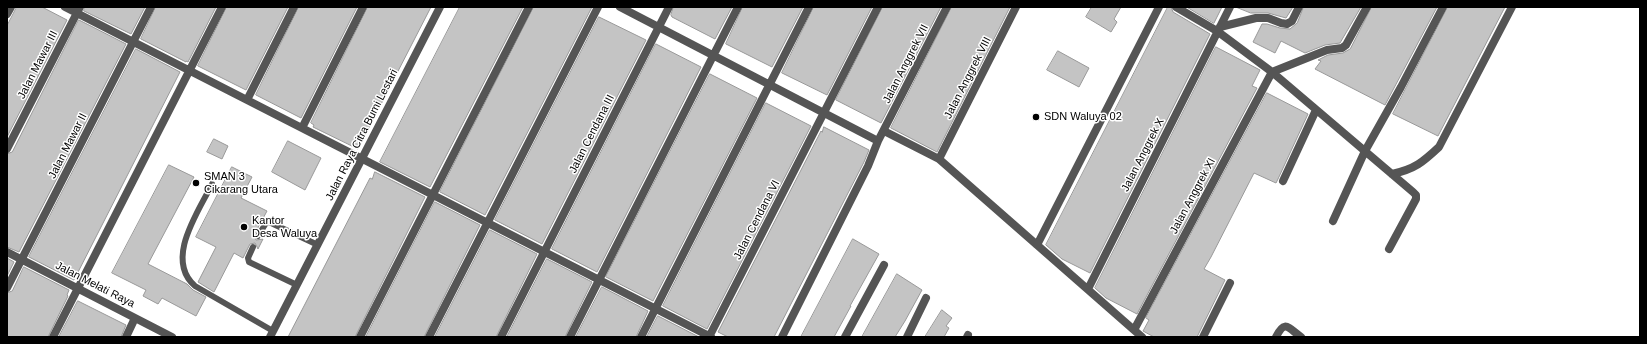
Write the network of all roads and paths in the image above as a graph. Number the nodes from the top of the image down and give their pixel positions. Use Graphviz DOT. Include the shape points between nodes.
graph roads {
  1 [pos="11,7"];
  2 [pos="66,7"];
  3 [pos="151,7"];
  4 [pos="222,7"];
  5 [pos="294,7"];
  6 [pos="363,7"];
  7 [pos="440,7"];
  8 [pos="529,7"];
  9 [pos="598,7"];
  10 [pos="620,7"];
  11 [pos="669,7"];
  12 [pos="738,7"];
  13 [pos="809,7"];
  14 [pos="878,7"];
  15 [pos="948,7"];
  16 [pos="1016,7"];
  17 [pos="1159,7"];
  18 [pos="1176,7"];
  19 [pos="1230,7"];
  20 [pos="1299,7"];
  21 [pos="1367,7"];
  22 [pos="1442,7"];
  23 [pos="1512,7"];
  24 [pos="78,10"];
  25 [pos="7,14"];
  26 [pos="658,27"];
  27 [pos="1219,29"];
  28 [pos="133,42"];
  29 [pos="713,55"];
  30 [pos="189,70"];
  31 [pos="1272,72"];
  32 [pos="770,85"];
  33 [pos="247,100"];
  34 [pos="1316,110"];
  35 [pos="824,112"];
  36 [pos="302,128"];
  37 [pos="884,131"];
  38 [pos="878,141"];
  39 [pos="7,149"];
  40 [pos="1365,151"];
  41 [pos="363,158"];
  42 [pos="939,159"];
  43 [pos="1392,174"];
  44 [pos="1282,181"];
  45 [pos="212,184"];
  46 [pos="433,195"];
  47 [pos="1333,221"];
  48 [pos="488,223"];
  49 [pos="258,236"];
  50 [pos="318,245"];
  51 [pos="1037,245"];
  52 [pos="253,247"];
  53 [pos="1389,248"];
  54 [pos="7,252"];
  55 [pos="544,252"];
  56 [pos="22,260"];
  57 [pos="884,265"];
  58 [pos="599,280"];
  59 [pos="1230,283"];
  60 [pos="297,285"];
  61 [pos="7,288"];
  62 [pos="77,288"];
  63 [pos="1088,289"];
  64 [pos="926,298"];
  65 [pos="656,309"];
  66 [pos="135,318"];
  67 [pos="1134,330"];
  68 [pos="272,334"];
  69 [pos="53,337"];
  70 [pos="126,337"];
  71 [pos="172,337"];
  72 [pos="360,337"];
  73 [pos="430,337"];
  74 [pos="501,337"];
  75 [pos="570,337"];
  76 [pos="641,337"];
  77 [pos="710,337"];
  78 [pos="782,337"];
  79 [pos="846,337"];
  80 [pos="907,337"];
  81 [pos="1142,337"];
  82 [pos="1203,337"];
  83 [pos="1276,337"];
  84 [pos="1301,337"];
  1 -- 25 [label="street"];
  2 -- 24 [label="street"];
  3 -- 28 [label="street, Jalan Mawar II"];
  4 -- 30 [label="street"];
  5 -- 33 [label="street"];
  6 -- 36 [label="street"];
  7 -- 41 [label="street, Jalan Raya Citra Bumi Lestari"];
  8 -- 46 [label="street"];
  9 -- 48 [label="street"];
  10 -- 26 [label="street"];
  11 -- 26 [label="street, Jalan Cendana III"];
  12 -- 29 [label="street"];
  13 -- 32 [label="street"];
  14 -- 35 [label="street, Jalan Cendana VI"];
  15 -- 37 [label="street, Jalan Anggrek VII"];
  16 -- 42 [label="street, Jalan Anggrek VIII"];
  17 -- 51 [label="street"];
  18 -- 27 [label="street"];
  19 -- 27 [label="street, Jalan Anggrek X"];
  20 -- 27 [label="street" via="1292,21 1287,24 1268,18 1256,18"];
  21 -- 31 [label="street" via="1346,46 1327,50"];
  22 -- 40 [label="street"];
  23 -- 43 [label="street" via="1439,147 1409,170"];
  24 -- 28 [label="street"];
  24 -- 39 [label="street, Jalan Mawar III"];
  26 -- 29 [label="street"];
  26 -- 55 [label="street, Jalan Cendana III"];
  27 -- 31 [label="street"];
  27 -- 63 [label="street, Jalan Anggrek X"];
  28 -- 30 [label="street"];
  28 -- 56 [label="street, Jalan Mawar II"];
  29 -- 32 [label="street"];
  29 -- 58 [label="street"];
  30 -- 33 [label="street"];
  30 -- 62 [label="street"];
  31 -- 34 [label="street"];
  31 -- 67 [label="street, Jalan Anggrek XI"];
  32 -- 35 [label="street"];
  32 -- 65 [label="street"];
  33 -- 36 [label="street"];
  34 -- 40 [label="street"];
  34 -- 44 [label="street"];
  35 -- 38 [label="street"];
  35 -- 77 [label="street, Jalan Cendana VI"];
  36 -- 41 [label="street"];
  37 -- 38 [label="street, Jalan Anggrek VII"];
  37 -- 42 [label="street"];
  38 -- 78 [label="street, Jalan Anggrek VII" via="868,166"];
  40 -- 43 [label="street"];
  40 -- 47 [label="street"];
  41 -- 46 [label="street"];
  41 -- 50 [label="street, Jalan Raya Citra Bumi Lestari"];
  42 -- 51 [label="street"];
  43 -- 53 [label="street" via="1414,192 1416,199"];
  45 -- 68 [label="lane" via="182,246 182,261 186,274 195,286"];
  46 -- 48 [label="street"];
  46 -- 72 [label="street"];
  48 -- 55 [label="street"];
  48 -- 73 [label="street"];
  49 -- 50 [label="lane" via="269,222"];
  50 -- 60 [label="street, Jalan Raya Citra Bumi Lestari"];
  51 -- 63 [label="street"];
  52 -- 60 [label="lane" via="249,262"];
  54 -- 56 [label="street, Jalan Melati Raya"];
  55 -- 58 [label="street"];
  55 -- 74 [label="street, Jalan Cendana III"];
  56 -- 61 [label="street, Jalan Mawar II"];
  56 -- 62 [label="street, Jalan Melati Raya"];
  57 -- 79 [label="street"];
  58 -- 65 [label="street"];
  58 -- 75 [label="street"];
  59 -- 82 [label="street"];
  60 -- 68 [label="street, Jalan Raya Citra Bumi Lestari"];
  62 -- 66 [label="street, Jalan Melati Raya"];
  62 -- 69 [label="street"];
  63 -- 67 [label="street"];
  64 -- 80 [label="street"];
  65 -- 76 [label="street"];
  65 -- 77 [label="street"];
  66 -- 70 [label="street"];
  66 -- 71 [label="street, Jalan Melati Raya"];
  67 -- 81 [label="street"];
  83 -- 84 [label="street" via="1280,328 1284,326"];
}
